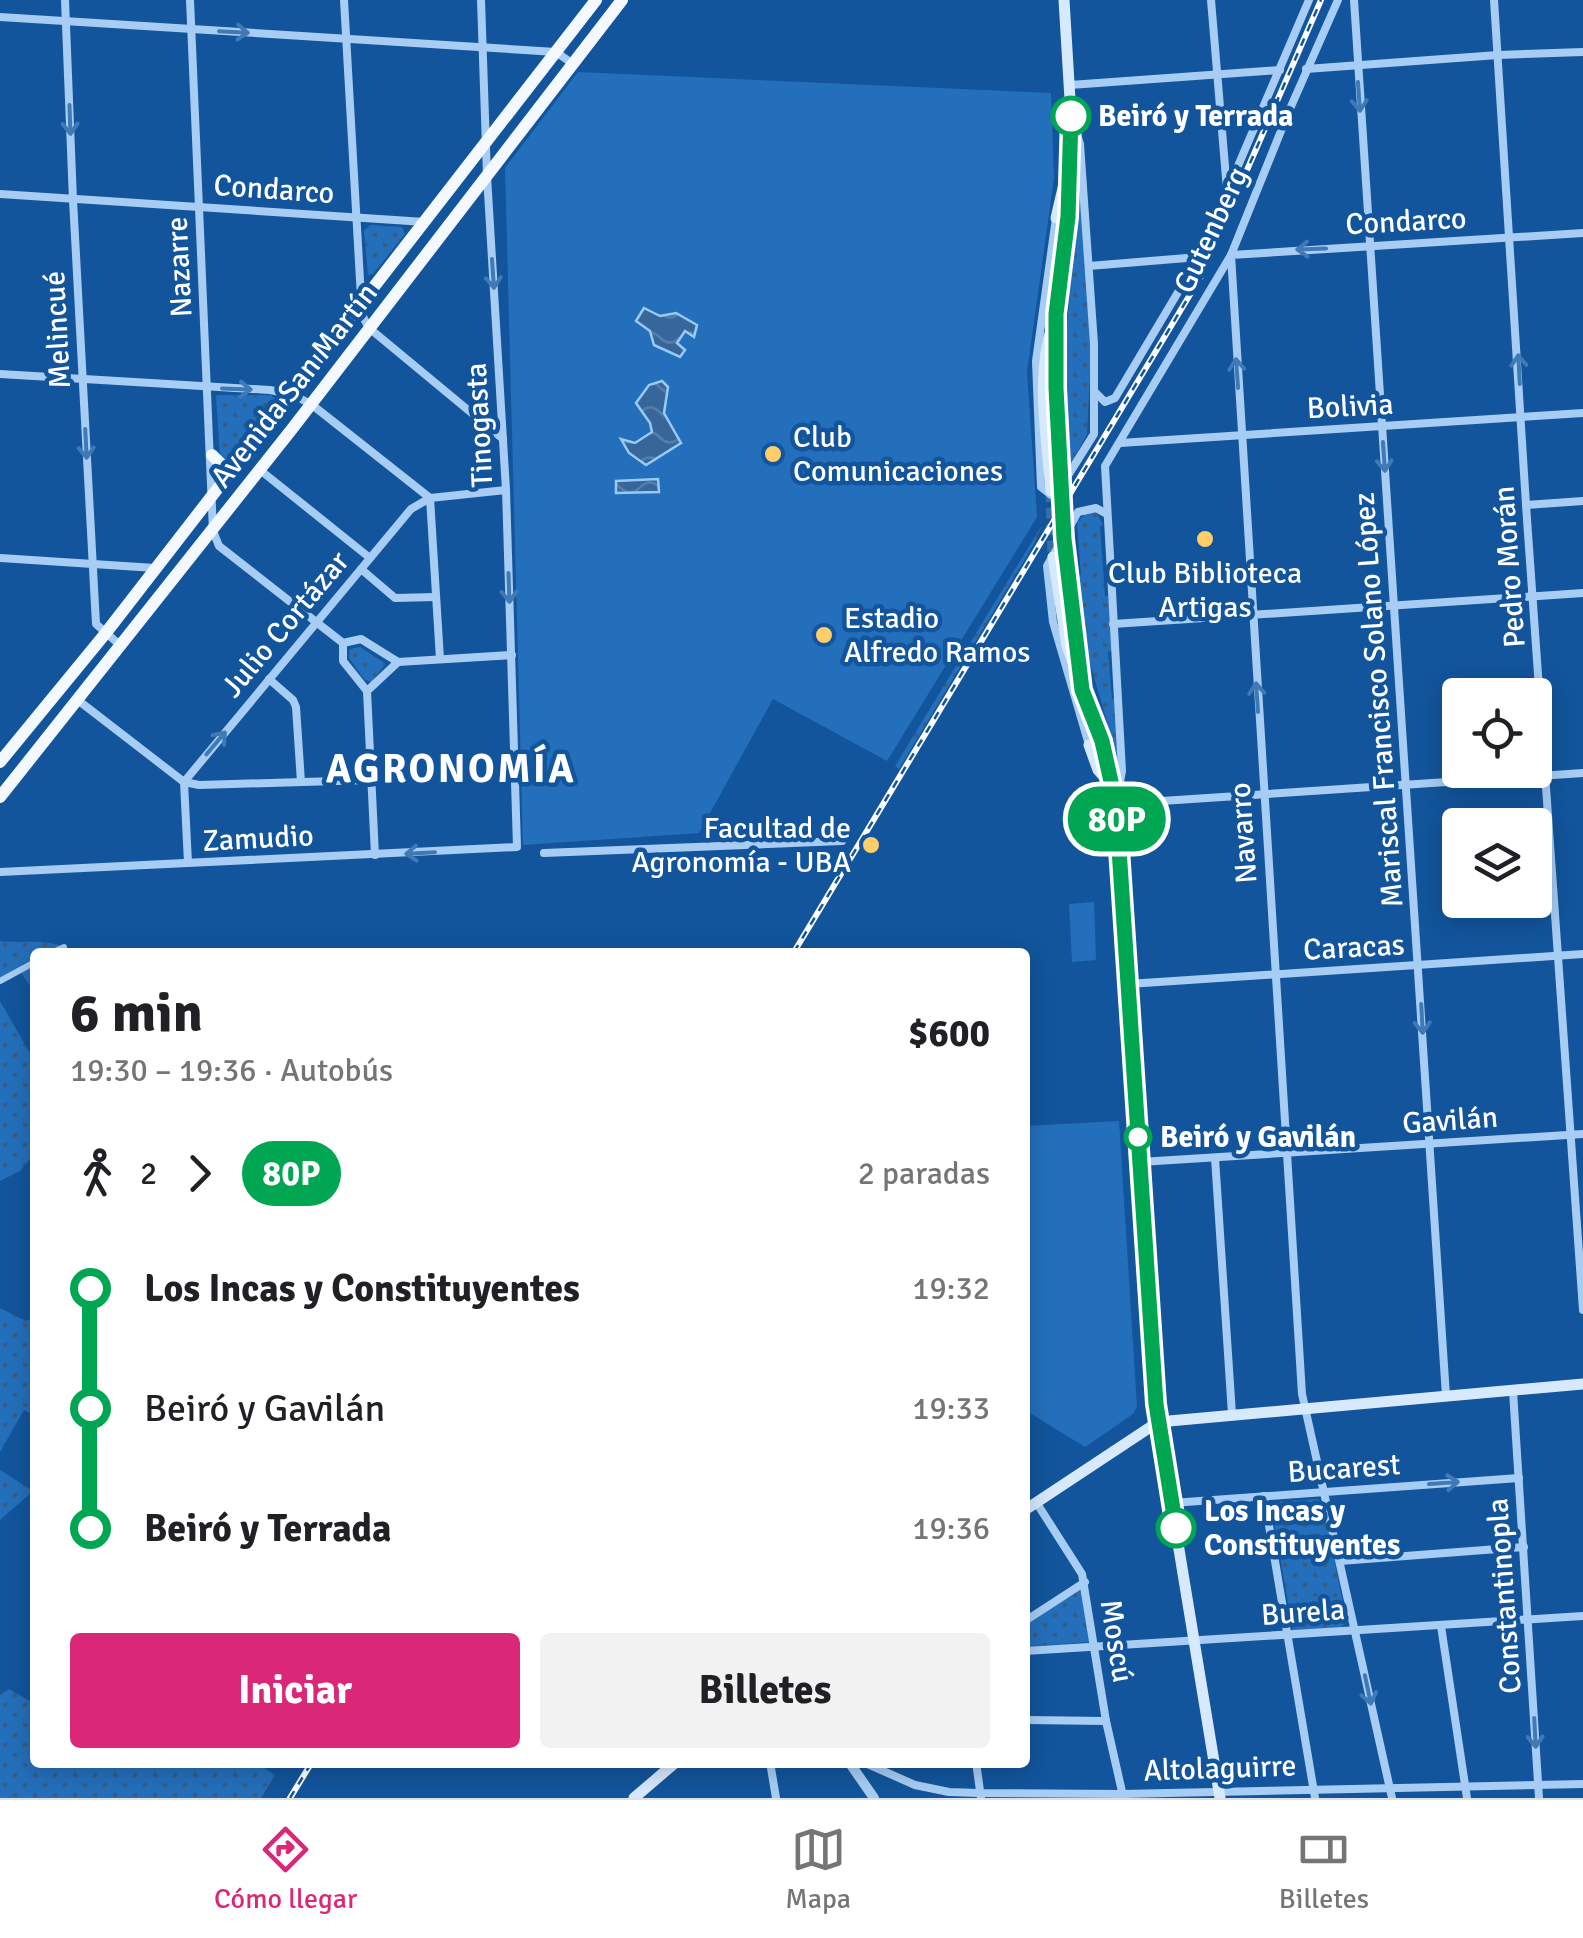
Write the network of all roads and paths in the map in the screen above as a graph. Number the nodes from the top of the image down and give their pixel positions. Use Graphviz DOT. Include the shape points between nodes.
graph roads {
  1 [pos="65,0"];
  2 [pos="190,0"];
  3 [pos="344,0"];
  4 [pos="481,0"];
  5 [pos="596,0"];
  6 [pos="622,0"];
  7 [pos="1064,0"];
  8 [pos="1212,0"];
  9 [pos="1309,0"];
  10 [pos="1338,0"];
  11 [pos="1354,0"];
  12 [pos="1494,0"];
  13 [pos="0,17"];
  14 [pos="67,22"];
  15 [pos="192,30"];
  16 [pos="345,38"];
  17 [pos="483,48"];
  18 [pos="556,52"];
  19 [pos="1583,52"];
  20 [pos="1498,54"];
  21 [pos="573,64"];
  22 [pos="1356,66"];
  23 [pos="1280,70"];
  24 [pos="1306,70"];
  25 [pos="1216,76"];
  26 [pos="1070,85"];
  27 [pos="1071,116"];
  28 [pos="487,142"];
  29 [pos="1067,169"];
  30 [pos="487,176"];
  31 [pos="0,194"];
  32 [pos="1228,194"];
  33 [pos="73,200"];
  34 [pos="198,206"];
  35 [pos="355,216"];
  36 [pos="1056,218"];
  37 [pos="425,222"];
  38 [pos="1583,233"];
  39 [pos="1511,238"];
  40 [pos="1370,246"];
  41 [pos="1231,255"];
  42 [pos="1199,258"];
  43 [pos="1089,266"];
  44 [pos="359,307"];
  45 [pos="1056,314"];
  46 [pos="369,328"];
  47 [pos="0,374"];
  48 [pos="82,380"];
  49 [pos="208,388"];
  50 [pos="1096,392"];
  51 [pos="291,394"];
  52 [pos="311,404"];
  53 [pos="1583,413"];
  54 [pos="1522,417"];
  55 [pos="1382,427"];
  56 [pos="1240,435"];
  57 [pos="503,439"];
  58 [pos="1120,443"];
  59 [pos="212,455"];
  60 [pos="234,466"];
  61 [pos="260,470"];
  62 [pos="1062,481"];
  63 [pos="506,490"];
  64 [pos="1051,491"];
  65 [pos="214,493"];
  66 [pos="430,498"];
  67 [pos="1583,502"];
  68 [pos="1526,505"];
  69 [pos="1105,513"];
  70 [pos="213,531"];
  71 [pos="1064,539"];
  72 [pos="1054,557"];
  73 [pos="0,558"];
  74 [pos="370,558"];
  75 [pos="91,563"];
  76 [pos="156,568"];
  77 [pos="360,569"];
  78 [pos="1583,593"];
  79 [pos="1535,596"];
  80 [pos="436,597"];
  81 [pos="1394,607"];
  82 [pos="1252,616"];
  83 [pos="316,622"];
  84 [pos="1113,624"];
  85 [pos="105,634"];
  86 [pos="344,643"];
  87 [pos="121,646"];
  88 [pos="512,655"];
  89 [pos="440,659"];
  90 [pos="398,662"];
  91 [pos="1540,678"];
  92 [pos="269,679"];
  93 [pos="1082,690"];
  94 [pos="367,691"];
  95 [pos="78,701"];
  96 [pos="1089,745"];
  97 [pos="0,762"];
  98 [pos="1583,773"];
  99 [pos="1552,775"];
  100 [pos="369,780"];
  101 [pos="1442,781"];
  102 [pos="184,782"];
  103 [pos="301,782"];
  104 [pos="1406,783"];
  105 [pos="1114,788"];
  106 [pos="1547,788"];
  107 [pos="1263,794"];
  108 [pos="0,797"];
  109 [pos="1116,804"];
  110 [pos="842,841"];
  111 [pos="517,847"];
  112 [pos="544,853"];
  113 [pos="375,855"];
  114 [pos="188,864"];
  115 [pos="0,872"];
  116 [pos="1583,954"];
  117 [pos="1559,956"];
  118 [pos="30,965"];
  119 [pos="1418,965"];
  120 [pos="1275,974"];
  121 [pos="0,981"];
  122 [pos="1128,984"];
  123 [pos="1583,1134"];
  124 [pos="1571,1135"];
  125 [pos="1429,1144"];
  126 [pos="1287,1153"];
  127 [pos="1216,1158"];
  128 [pos="1140,1162"];
  129 [pos="1583,1310"];
  130 [pos="1583,1384"];
  131 [pos="1513,1391"];
  132 [pos="1446,1396"];
  133 [pos="1306,1408"];
  134 [pos="1232,1414"];
  135 [pos="1158,1422"];
  136 [pos="1519,1478"];
  137 [pos="1324,1492"];
  138 [pos="1264,1496"];
  139 [pos="1172,1503"];
  140 [pos="1031,1506"];
  141 [pos="1524,1548"];
  142 [pos="1340,1561"];
  143 [pos="1084,1582"];
  144 [pos="1583,1616"];
  145 [pos="1030,1618"];
  146 [pos="1528,1619"];
  147 [pos="1441,1626"];
  148 [pos="1356,1631"];
  149 [pos="1288,1636"];
  150 [pos="1194,1640"];
  151 [pos="1096,1645"];
  152 [pos="1030,1650"];
  153 [pos="1030,1720"];
  154 [pos="1106,1722"];
  155 [pos="669,1768"];
  156 [pos="771,1768"];
  157 [pos="853,1768"];
  158 [pos="877,1768"];
  159 [pos="977,1768"];
  160 [pos="1538,1784"];
  161 [pos="1583,1784"];
  162 [pos="1465,1785"];
  163 [pos="1389,1786"];
  164 [pos="1314,1788"];
  165 [pos="1219,1794"];
  166 [pos="980,1795"];
  167 [pos="1123,1796"];
  168 [pos="634,1798"];
  169 [pos="776,1798"];
  170 [pos="874,1798"];
  171 [pos="1315,1798"];
  172 [pos="1392,1798"];
  173 [pos="1467,1798"];
  174 [pos="1539,1798"];
  1 -- 14 [label="street, Melincué"];
  2 -- 15 [label="street, Nazarre"];
  3 -- 16 [label="street"];
  4 -- 17 [label="street, Tinogasta"];
  5 -- 18 [label="main road, Avenida San Martín"];
  6 -- 21 [label="main road, Avenida San Martín"];
  7 -- 26 [label="main road"];
  8 -- 25 [label="street"];
  9 -- 23 [label="street, Gutenberg"];
  10 -- 24 [label="street, Gutenberg"];
  11 -- 22 [label="street, Mariscal Francisco Solano López"];
  12 -- 20 [label="street, Pedro Morán"];
  13 -- 14 [label="street"];
  14 -- 15 [label="street"];
  14 -- 33 [label="street, Melincué, one-way"];
  15 -- 16 [label="street, one-way"];
  15 -- 34 [label="street, Nazarre"];
  16 -- 17 [label="street"];
  16 -- 35 [label="street"];
  17 -- 18 [label="street"];
  17 -- 28 [label="street, Tinogasta"];
  18 -- 21 [label="street"];
  18 -- 28 [label="main road, Avenida San Martín"];
  19 -- 20 [label="street"];
  20 -- 22 [label="street"];
  20 -- 39 [label="street, Pedro Morán"];
  21 -- 30 [label="main road, Avenida San Martín"];
  22 -- 24 [label="street"];
  22 -- 40 [label="street, Mariscal Francisco Solano López, one-way"];
  23 -- 25 [label="street"];
  23 -- 32 [label="street, Gutenberg"];
  24 -- 41 [label="street, Gutenberg"];
  25 -- 26 [label="street"];
  25 -- 32 [label="street"];
  26 -- 27 [label="main road"];
  27 -- 29 [label="main road"];
  27 -- 43 [label="street" via="1080,144"];
  28 -- 30 [label="street, Tinogasta"];
  28 -- 37 [label="main road, Avenida San Martín"];
  29 -- 36 [label="main road"];
  29 -- 45 [label="main road"];
  30 -- 46 [label="main road, Avenida San Martín"];
  30 -- 57 [label="street, Tinogasta, one-way"];
  31 -- 33 [label="street, Condarco"];
  32 -- 42 [label="street, Gutenberg"];
  33 -- 34 [label="street, Condarco"];
  33 -- 48 [label="street, Melincué"];
  34 -- 35 [label="street, Condarco"];
  34 -- 49 [label="street, Nazarre"];
  35 -- 37 [label="street, Condarco"];
  35 -- 44 [label="street"];
  36 -- 50 [label="street" via="1035,374 1042,486 1048,494 1057,492 1093,435"];
  37 -- 44 [label="main road, Avenida San Martín"];
  38 -- 39 [label="street, Condarco"];
  39 -- 40 [label="street, Condarco"];
  54 -- 39 [label="street, Pedro Morán, one-way"];
  40 -- 41 [label="street, Condarco, one-way"];
  40 -- 55 [label="street, Mariscal Francisco Solano López"];
  56 -- 41 [label="street, Navarro, one-way"];
  41 -- 58 [label="street, Gutenberg"];
  42 -- 43 [label="street"];
  42 -- 50 [label="street, Gutenberg" via="1115,398 1105,402"];
  43 -- 50 [label="street"];
  44 -- 46 [label="street"];
  44 -- 51 [label="main road, Avenida San Martín"];
  45 -- 62 [label="main road"];
  45 -- 64 [label="main road" via="1044,368"];
  46 -- 52 [label="main road, Avenida San Martín"];
  46 -- 57 [label="street"];
  47 -- 48 [label="street"];
  48 -- 49 [label="street"];
  48 -- 75 [label="street, Melincué, one-way"];
  49 -- 51 [label="street, one-way"];
  49 -- 59 [label="street, Nazarre"];
  51 -- 52 [label="street"];
  51 -- 60 [label="main road, Avenida San Martín"];
  52 -- 61 [label="main road, Avenida San Martín"];
  52 -- 66 [label="street"];
  53 -- 54 [label="street, Bolivia"];
  54 -- 55 [label="street, Bolivia"];
  54 -- 68 [label="street, Pedro Morán"];
  55 -- 56 [label="street, Bolivia"];
  55 -- 81 [label="street, Mariscal Francisco Solano López, one-way"];
  56 -- 58 [label="street, Bolivia"];
  56 -- 82 [label="street, Navarro"];
  57 -- 63 [label="street, Tinogasta"];
  58 -- 69 [label="street, Gutenberg" via="1105,470"];
  59 -- 60 [label="main road"];
  59 -- 65 [label="street, Nazarre"];
  60 -- 65 [label="main road, Avenida San Martín"];
  61 -- 70 [label="main road, Avenida San Martín"];
  61 -- 74 [label="street"];
  63 -- 66 [label="street"];
  63 -- 88 [label="street, Tinogasta, one-way"];
  65 -- 70 [label="street, Nazarre"];
  65 -- 76 [label="main road, Avenida San Martín"];
  66 -- 74 [label="street, Julio Cortázar" via="411,509"];
  66 -- 80 [label="street"];
  67 -- 68 [label="street"];
  68 -- 79 [label="street, Pedro Morán"];
  69 -- 84 [label="street"];
  69 -- 96 [label="street" via="1078,512 1047,566 1053,622"];
  70 -- 83 [label="street" via="219,546"];
  70 -- 87 [label="main road, Avenida San Martín"];
  71 -- 93 [label="main road"];
  72 -- 93 [label="main road" via="1064,633"];
  73 -- 75 [label="street"];
  74 -- 77 [label="street, Julio Cortázar"];
  75 -- 76 [label="street"];
  75 -- 85 [label="street, Melincué" via="96,624"];
  76 -- 85 [label="main road, Avenida San Martín"];
  77 -- 80 [label="street" via="395,598"];
  77 -- 83 [label="street, Julio Cortázar"];
  78 -- 79 [label="street"];
  79 -- 81 [label="street"];
  79 -- 91 [label="street, Pedro Morán"];
  80 -- 89 [label="street"];
  81 -- 82 [label="street"];
  81 -- 104 [label="street, Mariscal Francisco Solano López"];
  82 -- 84 [label="street"];
  107 -- 82 [label="street, Navarro, one-way"];
  83 -- 86 [label="street"];
  83 -- 92 [label="street, Julio Cortázar"];
  84 -- 109 [label="street" via="1122,771"];
  85 -- 87 [label="street"];
  85 -- 97 [label="main road, Avenida San Martín"];
  86 -- 90 [label="street" via="360,640"];
  86 -- 94 [label="street" via="343,661"];
  87 -- 95 [label="main road, Avenida San Martín"];
  88 -- 89 [label="street"];
  88 -- 111 [label="street, Tinogasta"];
  89 -- 90 [label="street"];
  90 -- 94 [label="street"];
  102 -- 92 [label="street, Julio Cortázar, one-way"];
  92 -- 103 [label="street" via="294,700"];
  93 -- 105 [label="main road"];
  94 -- 100 [label="street"];
  95 -- 102 [label="street"];
  95 -- 108 [label="main road, Avenida San Martín"];
  96 -- 105 [label="main road"];
  98 -- 99 [label="street"];
  100 -- 103 [label="street"];
  100 -- 113 [label="street"];
  101 -- 104 [label="street"];
  102 -- 103 [label="street"];
  102 -- 114 [label="street"];
  104 -- 107 [label="street"];
  104 -- 119 [label="street, Mariscal Francisco Solano López"];
  105 -- 109 [label="main road"];
  106 -- 117 [label="street, Pedro Morán"];
  107 -- 109 [label="street"];
  107 -- 120 [label="street, Navarro"];
  109 -- 122 [label="main road"];
  110 -- 112 [label="street"];
  111 -- 113 [label="street, Zamudio, one-way"];
  113 -- 114 [label="street, Zamudio"];
  114 -- 115 [label="street, Zamudio"];
  116 -- 117 [label="street, Caracas"];
  117 -- 119 [label="street, Caracas"];
  117 -- 124 [label="street, Pedro Morán"];
  118 -- 121 [label="street"];
  119 -- 120 [label="street, Caracas"];
  119 -- 125 [label="street, Mariscal Francisco Solano López, one-way"];
  120 -- 122 [label="street, Caracas"];
  120 -- 126 [label="street, Navarro"];
  122 -- 128 [label="main road"];
  123 -- 124 [label="street, Gavilán"];
  124 -- 125 [label="street, Gavilán"];
  124 -- 129 [label="street, Pedro Morán"];
  125 -- 126 [label="street, Gavilán"];
  125 -- 132 [label="street, Mariscal Francisco Solano López"];
  126 -- 127 [label="street, Gavilán"];
  126 -- 133 [label="street, Navarro"];
  127 -- 128 [label="street, Gavilán"];
  127 -- 134 [label="street"];
  128 -- 135 [label="main road"];
  130 -- 131 [label="main road"];
  131 -- 132 [label="main road"];
  131 -- 136 [label="street, Constantinopla"];
  132 -- 133 [label="main road"];
  133 -- 134 [label="main road"];
  133 -- 137 [label="street, Navarro"];
  134 -- 135 [label="main road"];
  135 -- 139 [label="main road"];
  135 -- 140 [label="main road"];
  137 -- 136 [label="street, Bucarest, one-way"];
  136 -- 141 [label="street, Constantinopla"];
  137 -- 138 [label="street, Bucarest"];
  137 -- 142 [label="street, Navarro"];
  138 -- 139 [label="street, Bucarest"];
  138 -- 149 [label="street"];
  139 -- 150 [label="main road"];
  140 -- 143 [label="street, Moscú"];
  141 -- 142 [label="street"];
  141 -- 146 [label="street, Constantinopla"];
  142 -- 148 [label="street, Navarro"];
  143 -- 145 [label="street"];
  143 -- 151 [label="street, Moscú"];
  144 -- 146 [label="street, Burela"];
  146 -- 147 [label="street, Burela"];
  146 -- 160 [label="street, Constantinopla, one-way"];
  147 -- 148 [label="street, Burela"];
  147 -- 162 [label="street"];
  148 -- 149 [label="street, Burela"];
  148 -- 163 [label="street, Navarro, one-way"];
  149 -- 150 [label="street, Burela"];
  149 -- 164 [label="street"];
  150 -- 151 [label="street, Burela"];
  150 -- 165 [label="main road"];
  151 -- 152 [label="street, Burela"];
  151 -- 154 [label="street, Moscú"];
  153 -- 154 [label="street"];
  154 -- 167 [label="street, Moscú"];
  155 -- 168 [label="main road"];
  156 -- 169 [label="street"];
  157 -- 170 [label="street"];
  158 -- 166 [label="street, Altolaguirre" via="915,1785"];
  159 -- 166 [label="street"];
  160 -- 161 [label="street, Altolaguirre"];
  160 -- 162 [label="street, Altolaguirre"];
  160 -- 174 [label="street, Constantinopla"];
  162 -- 163 [label="street, Altolaguirre"];
  162 -- 173 [label="street"];
  163 -- 164 [label="street, Altolaguirre"];
  163 -- 172 [label="street, Navarro"];
  164 -- 165 [label="street, Altolaguirre"];
  164 -- 171 [label="street"];
  165 -- 167 [label="street, Altolaguirre"];
  166 -- 167 [label="street, Altolaguirre"];
}
